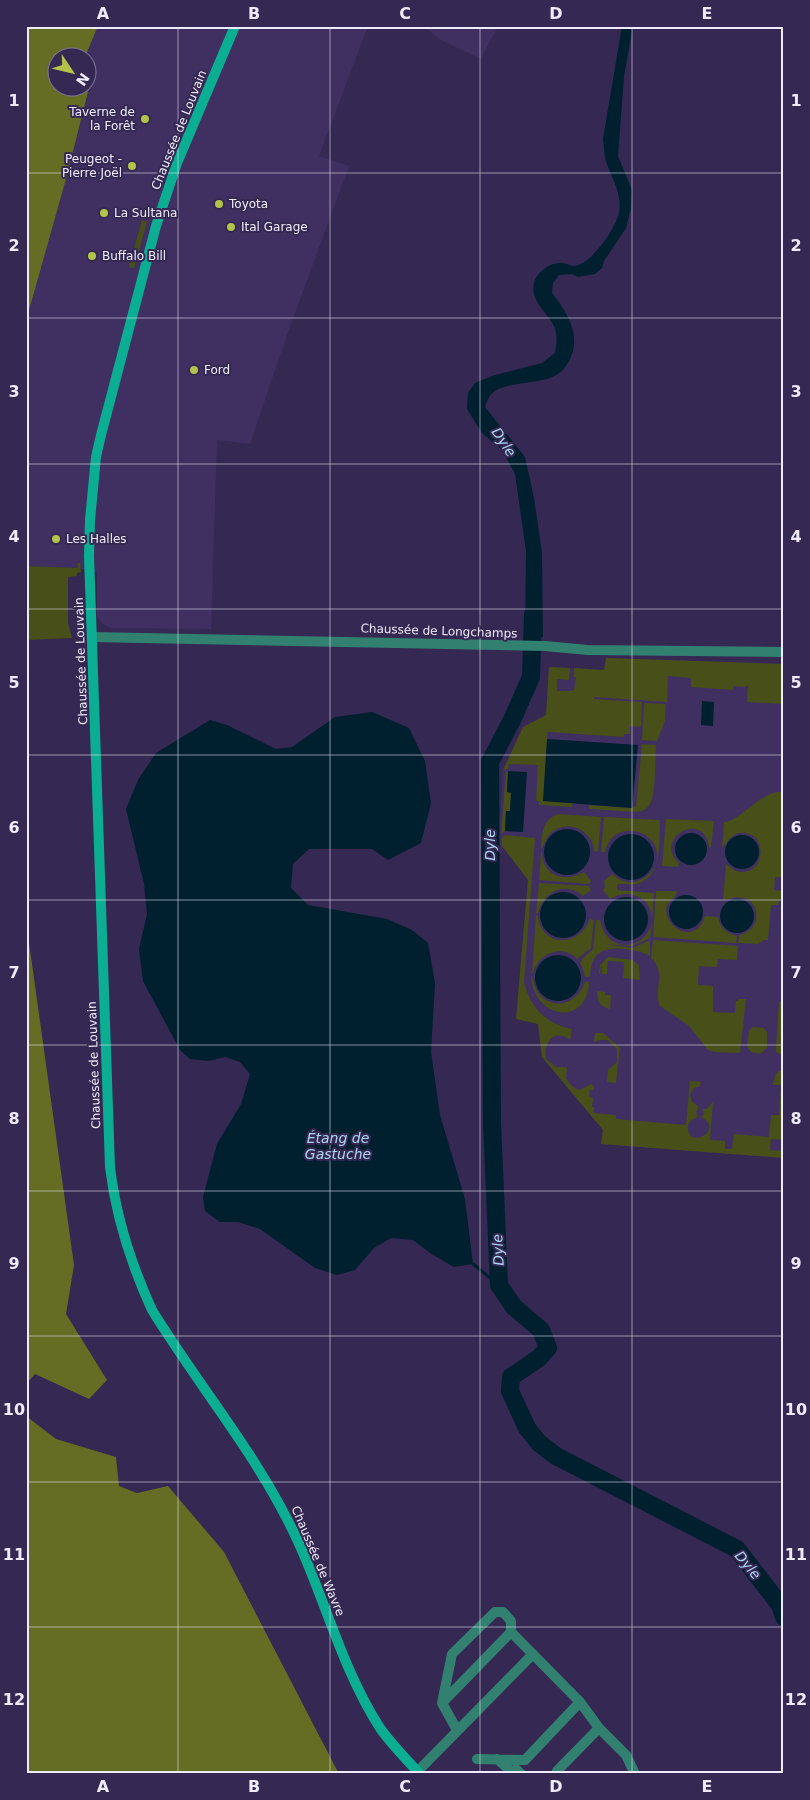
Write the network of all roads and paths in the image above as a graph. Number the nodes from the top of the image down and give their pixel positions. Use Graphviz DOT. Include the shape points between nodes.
graph roads {
  1 [pos="235,26"];
  2 [pos="92,637"];
  3 [pos="784,652"];
  4 [pos="152,1310"];
  5 [pos="511,1632"];
  6 [pos="533,1654"];
  7 [pos="580,1702"];
  8 [pos="442,1703"];
  9 [pos="599,1728"];
  10 [pos="457,1730"];
  11 [pos="477,1758"];
  12 [pos="497,1759"];
  13 [pos="419,1773"];
  14 [pos="520,1774"];
  15 [pos="559,1774"];
  16 [pos="635,1774"];
  1 -- 2 [label="main road, Chaussée de Louvain" via="177,163 156,226 101,435 90,520"];
  2 -- 3 [label="street, Chaussée de Longchamps"];
  2 -- 4 [label="main road, Chaussée de Louvain" via="110,1167 124,1239"];
  4 -- 13 [label="main road, Chaussée de Wavre" via="271,1489 300,1546 354,1681 382,1730"];
  5 -- 6 [label="street"];
  5 -- 8 [label="street"];
  5 -- 8 [label="street" via="511,1621 503,1612 495,1612 452,1654"];
  6 -- 7 [label="street"];
  6 -- 10 [label="street"];
  7 -- 9 [label="street"];
  7 -- 12 [label="street" via="525,1760"];
  8 -- 10 [label="street"];
  9 -- 15 [label="street" via="557,1771"];
  9 -- 16 [label="street" via="626,1755"];
  10 -- 13 [label="street"];
  11 -- 12 [label="street"];
  12 -- 14 [label="street" via="513,1773 516,1770"];
}
